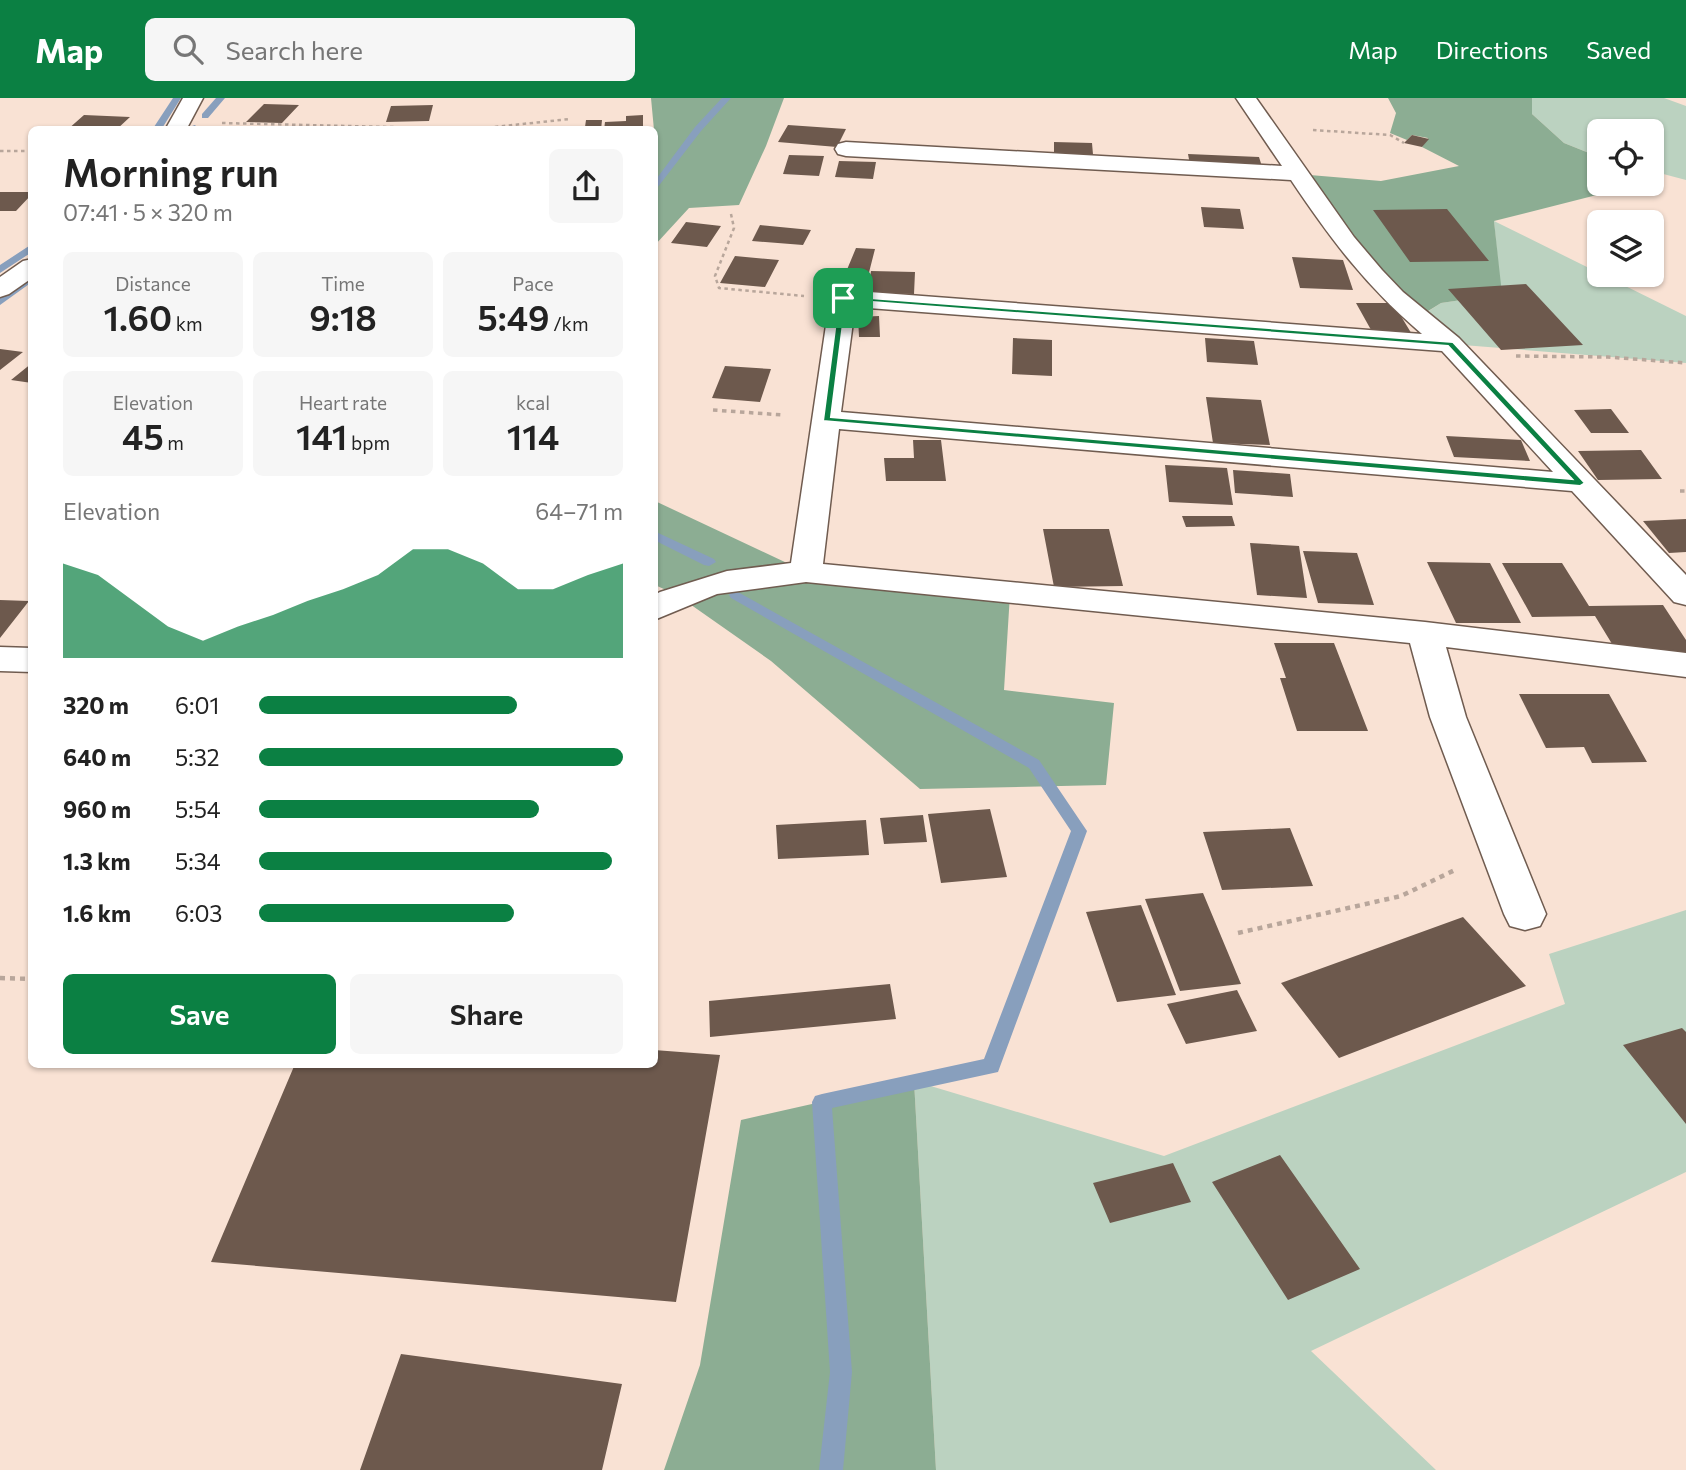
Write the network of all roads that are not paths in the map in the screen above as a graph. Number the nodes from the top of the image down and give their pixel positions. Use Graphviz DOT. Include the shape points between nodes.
graph roads {
  1 [pos="193,98"];
  2 [pos="1246,98"];
  3 [pos="178,126"];
  4 [pos="846,149"];
  5 [pos="1298,174"];
  6 [pos="28,268"];
  7 [pos="0,289"];
  8 [pos="1455,349"];
  9 [pos="826,419"];
  10 [pos="1580,483"];
  11 [pos="806,572"];
  12 [pos="1686,594"];
  13 [pos="658,607"];
  14 [pos="1425,633"];
  15 [pos="0,659"];
  16 [pos="28,660"];
  17 [pos="1686,665"];
  18 [pos="1525,914"];
  1 -- 3 [label="street"];
  2 -- 5 [label="street"];
  4 -- 5 [label="street"];
  5 -- 8 [label="street" via="1373,275"];
  6 -- 7 [label="street"];
  8 -- 9 [label="street" via="843,298"];
  8 -- 10 [label="street"];
  9 -- 10 [label="street"];
  9 -- 11 [label="street"];
  10 -- 12 [label="street"];
  11 -- 13 [label="street" via="729,580 677,595"];
  11 -- 14 [label="street"];
  14 -- 17 [label="street"];
  14 -- 18 [label="street" via="1448,717"];
  15 -- 16 [label="street"];
}
